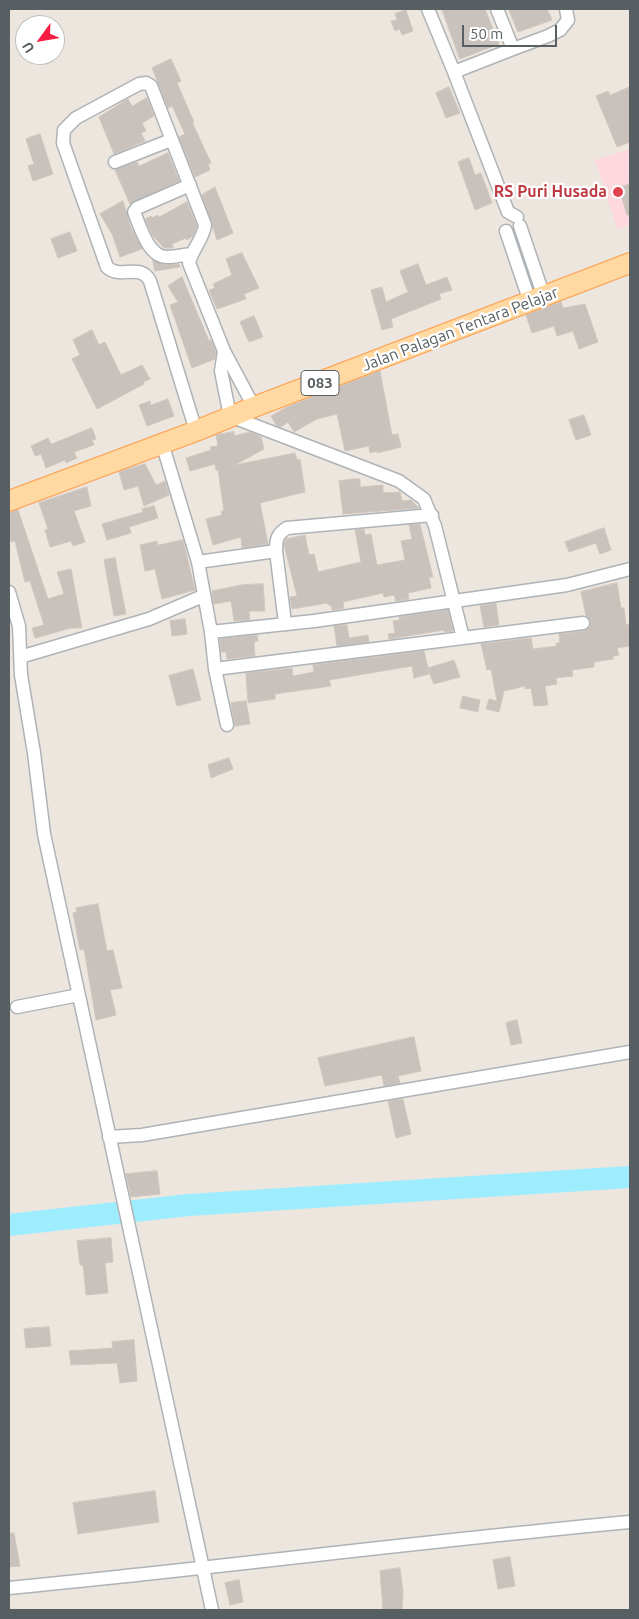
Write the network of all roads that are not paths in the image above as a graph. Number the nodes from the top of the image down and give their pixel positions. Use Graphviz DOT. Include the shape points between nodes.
graph roads {
  1 [pos="428,9"];
  2 [pos="497,9"];
  3 [pos="566,9"];
  4 [pos="513,49"];
  5 [pos="454,72"];
  6 [pos="171,140"];
  7 [pos="115,162"];
  8 [pos="190,185"];
  9 [pos="191,254"];
  10 [pos="630,263"];
  11 [pos="537,299"];
  12 [pos="224,351"];
  13 [pos="254,407"];
  14 [pos="230,416"];
  15 [pos="196,432"];
  16 [pos="162,443"];
  17 [pos="9,501"];
  18 [pos="432,515"];
  19 [pos="276,551"];
  20 [pos="198,562"];
  21 [pos="630,569"];
  22 [pos="9,592"];
  23 [pos="203,596"];
  24 [pos="456,600"];
  25 [pos="285,623"];
  26 [pos="583,623"];
  27 [pos="211,632"];
  28 [pos="463,638"];
  29 [pos="20,657"];
  30 [pos="215,669"];
  31 [pos="227,725"];
  32 [pos="79,995"];
  33 [pos="16,1006"];
  34 [pos="630,1052"];
  35 [pos="110,1137"];
  36 [pos="630,1522"];
  37 [pos="203,1569"];
  38 [pos="9,1588"];
  39 [pos="212,1610"];
  1 -- 5 [label="street"];
  2 -- 4 [label="street"];
  3 -- 4 [label="street" via="568,20 560,30"];
  4 -- 5 [label="street"];
  5 -- 11 [label="street"];
  6 -- 7 [label="street"];
  6 -- 8 [label="street"];
  6 -- 15 [label="street" via="151,86 146,83 76,118 64,130 63,143 108,267 118,273 141,271 150,281"];
  8 -- 9 [label="street" via="205,225 204,235"];
  8 -- 9 [label="street" via="134,212 146,241 161,256"];
  9 -- 12 [label="street" via="189,262"];
  10 -- 11 [label="main road, Jalan Palagan Tentara Pelajar / 083"];
  11 -- 13 [label="main road, Jalan Palagan Tentara Pelajar / 083"];
  12 -- 13 [label="street"];
  12 -- 14 [label="street" via="221,371"];
  13 -- 14 [label="main road, Jalan Palagan Tentara Pelajar / 083"];
  14 -- 15 [label="main road, Jalan Palagan Tentara Pelajar / 083"];
  14 -- 18 [label="street" via="399,481 424,499"];
  15 -- 16 [label="main road, Jalan Palagan Tentara Pelajar / 083"];
  16 -- 17 [label="main road, Jalan Palagan Tentara Pelajar / 083"];
  16 -- 20 [label="street"];
  18 -- 19 [label="street" via="287,528 279,532"];
  18 -- 24 [label="street"];
  19 -- 20 [label="street"];
  19 -- 25 [label="street"];
  20 -- 23 [label="street"];
  21 -- 24 [label="street" via="567,585"];
  22 -- 29 [label="street" via="19,626"];
  23 -- 27 [label="street"];
  23 -- 29 [label="street" via="149,619"];
  24 -- 25 [label="street"];
  24 -- 28 [label="street"];
  25 -- 27 [label="street"];
  26 -- 28 [label="street"];
  27 -- 30 [label="street"];
  28 -- 30 [label="street"];
  29 -- 32 [label="street" via="44,834"];
  30 -- 31 [label="street"];
  32 -- 33 [label="street"];
  32 -- 35 [label="street"];
  34 -- 35 [label="street" via="142,1135"];
  35 -- 37 [label="street"];
  36 -- 37 [label="street" via="452,1539"];
  37 -- 38 [label="street"];
  37 -- 39 [label="street"];
}
